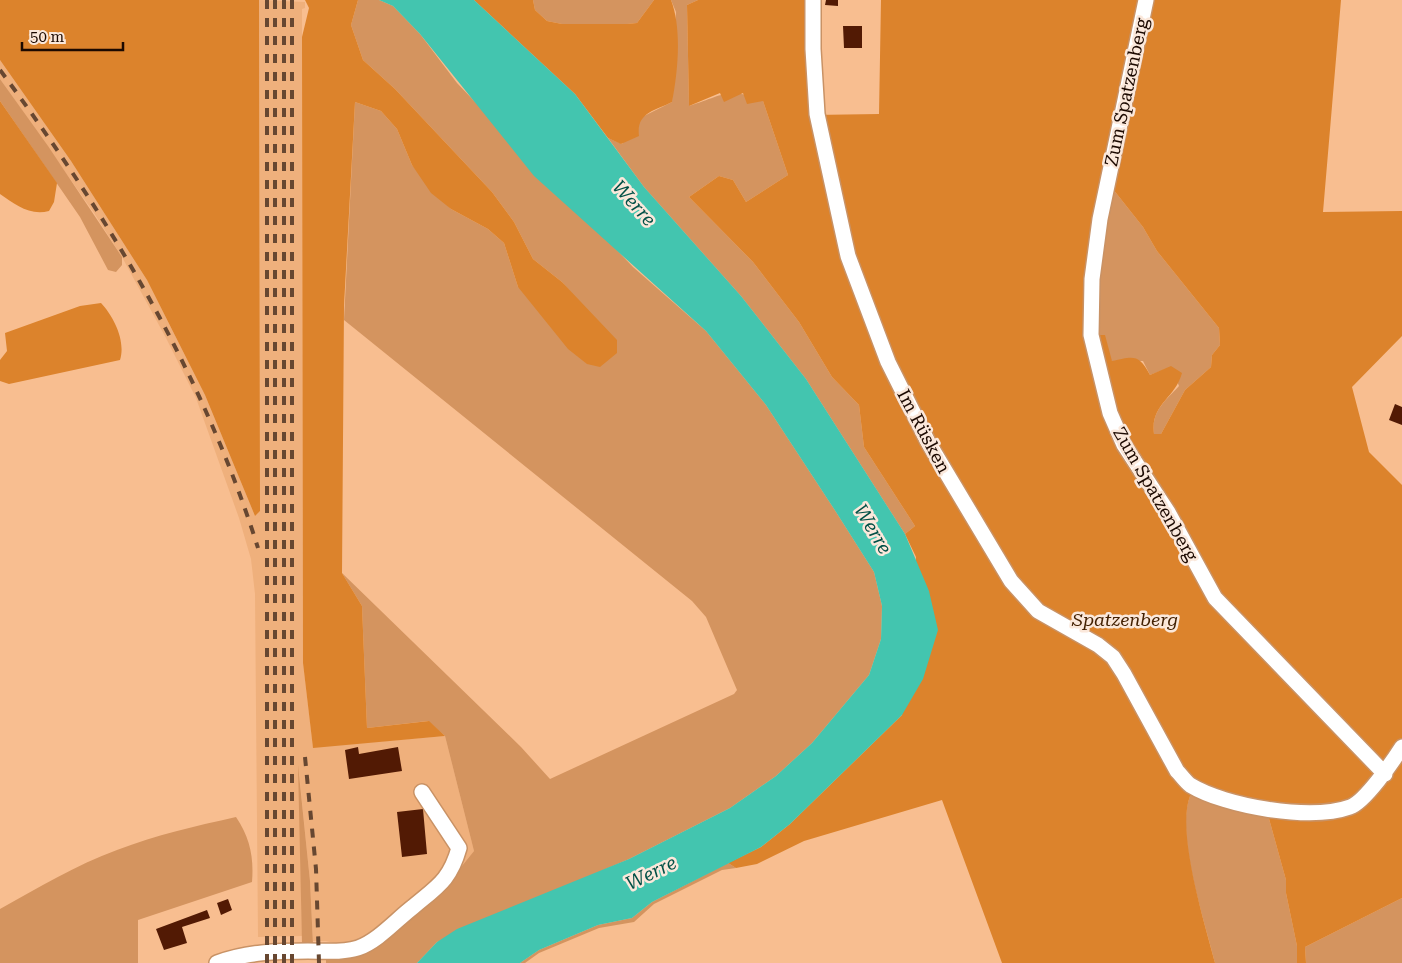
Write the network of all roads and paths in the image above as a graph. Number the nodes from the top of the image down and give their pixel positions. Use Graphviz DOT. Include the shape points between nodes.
graph roads {
  1 [pos="813,0"];
  2 [pos="1146,0"];
  3 [pos="1402,747"];
  4 [pos="1385,774"];
  5 [pos="422,792"];
  6 [pos="217,963"];
  1 -- 4 [label="street, Im Rüsken" via="817,114 848,256 888,362 928,442 1011,581 1038,611 1113,657 1177,771 1189,784 1250,806 1319,814 1352,807"];
  2 -- 4 [label="street, Zum Spatzenberg" via="1100,219 1092,280 1091,334 1110,413 1124,445 1168,512 1215,598"];
  3 -- 4 [label="street"];
  5 -- 6 [label="street" via="459,848 445,881 357,948 254,953"];
}
